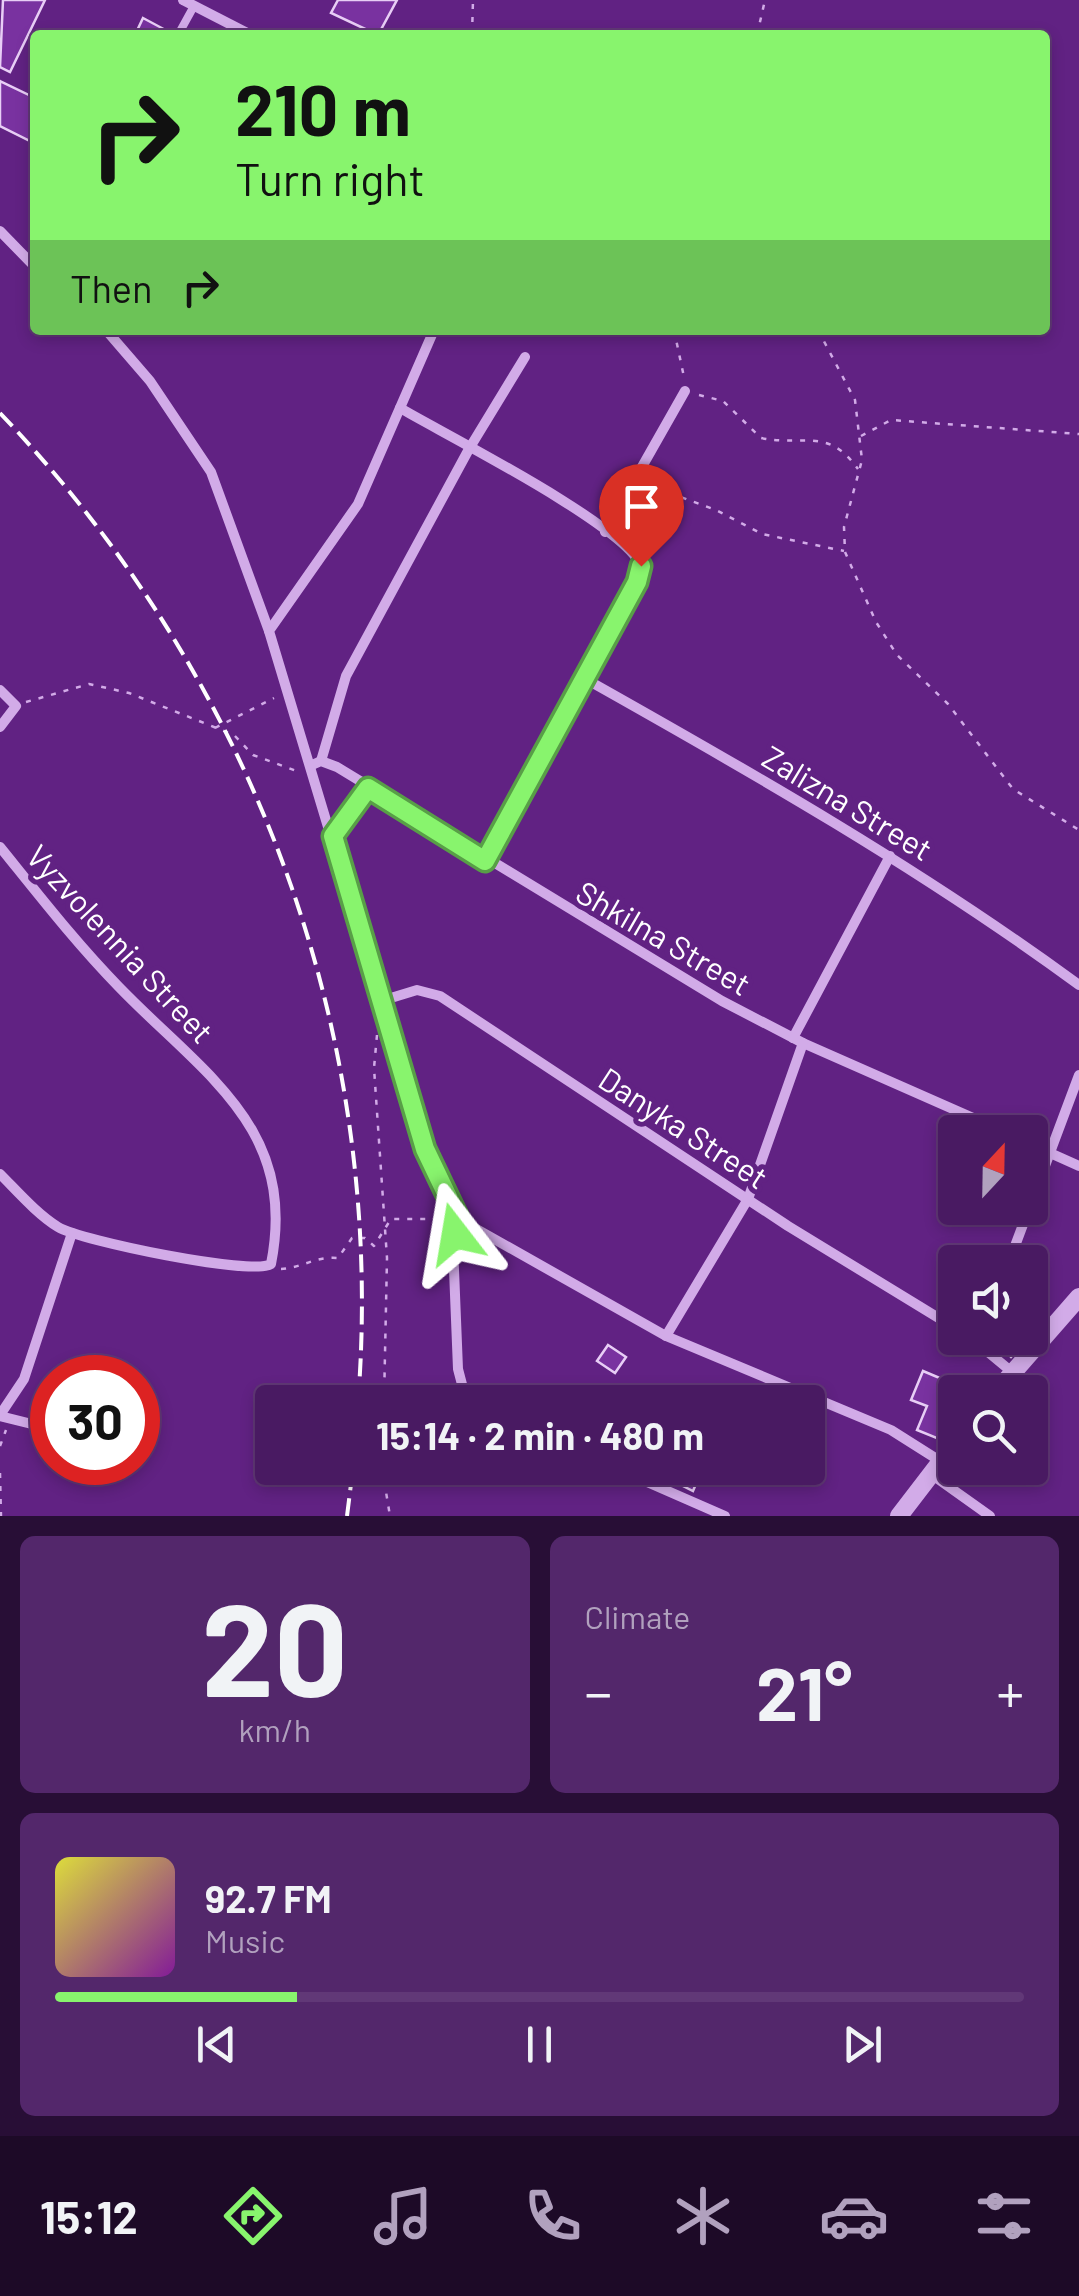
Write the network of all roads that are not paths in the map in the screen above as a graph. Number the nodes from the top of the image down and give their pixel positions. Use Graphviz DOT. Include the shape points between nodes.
graph roads {
  1 [pos="188,3"];
  2 [pos="180,30"];
  3 [pos="241,30"];
  4 [pos="0,231"];
  5 [pos="30,259"];
  6 [pos="110,335"];
  7 [pos="432,335"];
  8 [pos="525,357"];
  9 [pos="685,391"];
  10 [pos="400,408"];
  11 [pos="469,449"];
  12 [pos="605,532"];
  13 [pos="269,631"];
  14 [pos="582,677"];
  15 [pos="0,690"];
  16 [pos="0,727"];
  17 [pos="316,763"];
  18 [pos="368,788"];
  19 [pos="333,836"];
  20 [pos="0,847"];
  21 [pos="890,856"];
  22 [pos="485,861"];
  23 [pos="1079,985"];
  24 [pos="381,1000"];
  25 [pos="798,1040"];
  26 [pos="1079,1076"];
  27 [pos="966,1115"];
  28 [pos="1048,1152"];
  29 [pos="1051,1153"];
  30 [pos="1079,1166"];
  31 [pos="0,1174"];
  32 [pos="748,1199"];
  33 [pos="458,1218"];
  34 [pos="72,1233"];
  35 [pos="1016,1245"];
  36 [pos="1079,1296"];
  37 [pos="938,1317"];
  38 [pos="666,1336"];
  39 [pos="993,1355"];
  40 [pos="1012,1372"];
  41 [pos="1010,1375"];
  42 [pos="462,1385"];
  43 [pos="3,1417"];
  44 [pos="30,1424"];
  45 [pos="938,1464"];
  46 [pos="936,1467"];
  47 [pos="654,1485"];
  48 [pos="725,1516"];
  49 [pos="899,1516"];
  50 [pos="990,1516"];
  1 -- 2 [label="lane"];
  1 -- 3 [label="street"];
  4 -- 5 [label="street"];
  6 -- 13 [label="street" via="211,472"];
  7 -- 10 [label="street"];
  8 -- 11 [label="street"];
  9 -- 12 [label="street"];
  10 -- 11 [label="street"];
  10 -- 13 [label="street" via="352,513"];
  11 -- 12 [label="street"];
  11 -- 17 [label="street" via="346,676"];
  12 -- 14 [label="street" via="632,551 640,576"];
  13 -- 17 [label="street"];
  14 -- 21 [label="street, Zalizna Street"];
  14 -- 22 [label="street"];
  15 -- 16 [label="street" via="16,706"];
  17 -- 18 [label="street, Shkilna Street"];
  17 -- 19 [label="street"];
  18 -- 19 [label="street"];
  18 -- 22 [label="street, Shkilna Street"];
  19 -- 24 [label="street"];
  20 -- 34 [label="street, Vyzvolennia Street" via="256,1133 279,1200 268,1267 237,1269"];
  21 -- 23 [label="street, Zalizna Street"];
  21 -- 25 [label="street"];
  22 -- 25 [label="street, Shkilna Street"];
  24 -- 32 [label="street, Danyka Street" via="417,990 440,996"];
  24 -- 33 [label="street" via="425,1149"];
  25 -- 27 [label="street, Shkilna Street"];
  25 -- 32 [label="street"];
  26 -- 29 [label="street"];
  28 -- 29 [label="street"];
  29 -- 30 [label="street"];
  29 -- 35 [label="street"];
  31 -- 34 [label="street"];
  32 -- 37 [label="street, Danyka Street"];
  32 -- 38 [label="street"];
  33 -- 38 [label="street"];
  33 -- 42 [label="street" via="453,1244"];
  34 -- 43 [label="street" via="24,1379"];
  36 -- 40 [label="street"];
  38 -- 46 [label="street" via="891,1430"];
  39 -- 40 [label="street"];
  40 -- 41 [label="street"];
  43 -- 44 [label="street"];
  45 -- 46 [label="street"];
  46 -- 49 [label="street"];
  46 -- 50 [label="street"];
  47 -- 48 [label="street"];
}
